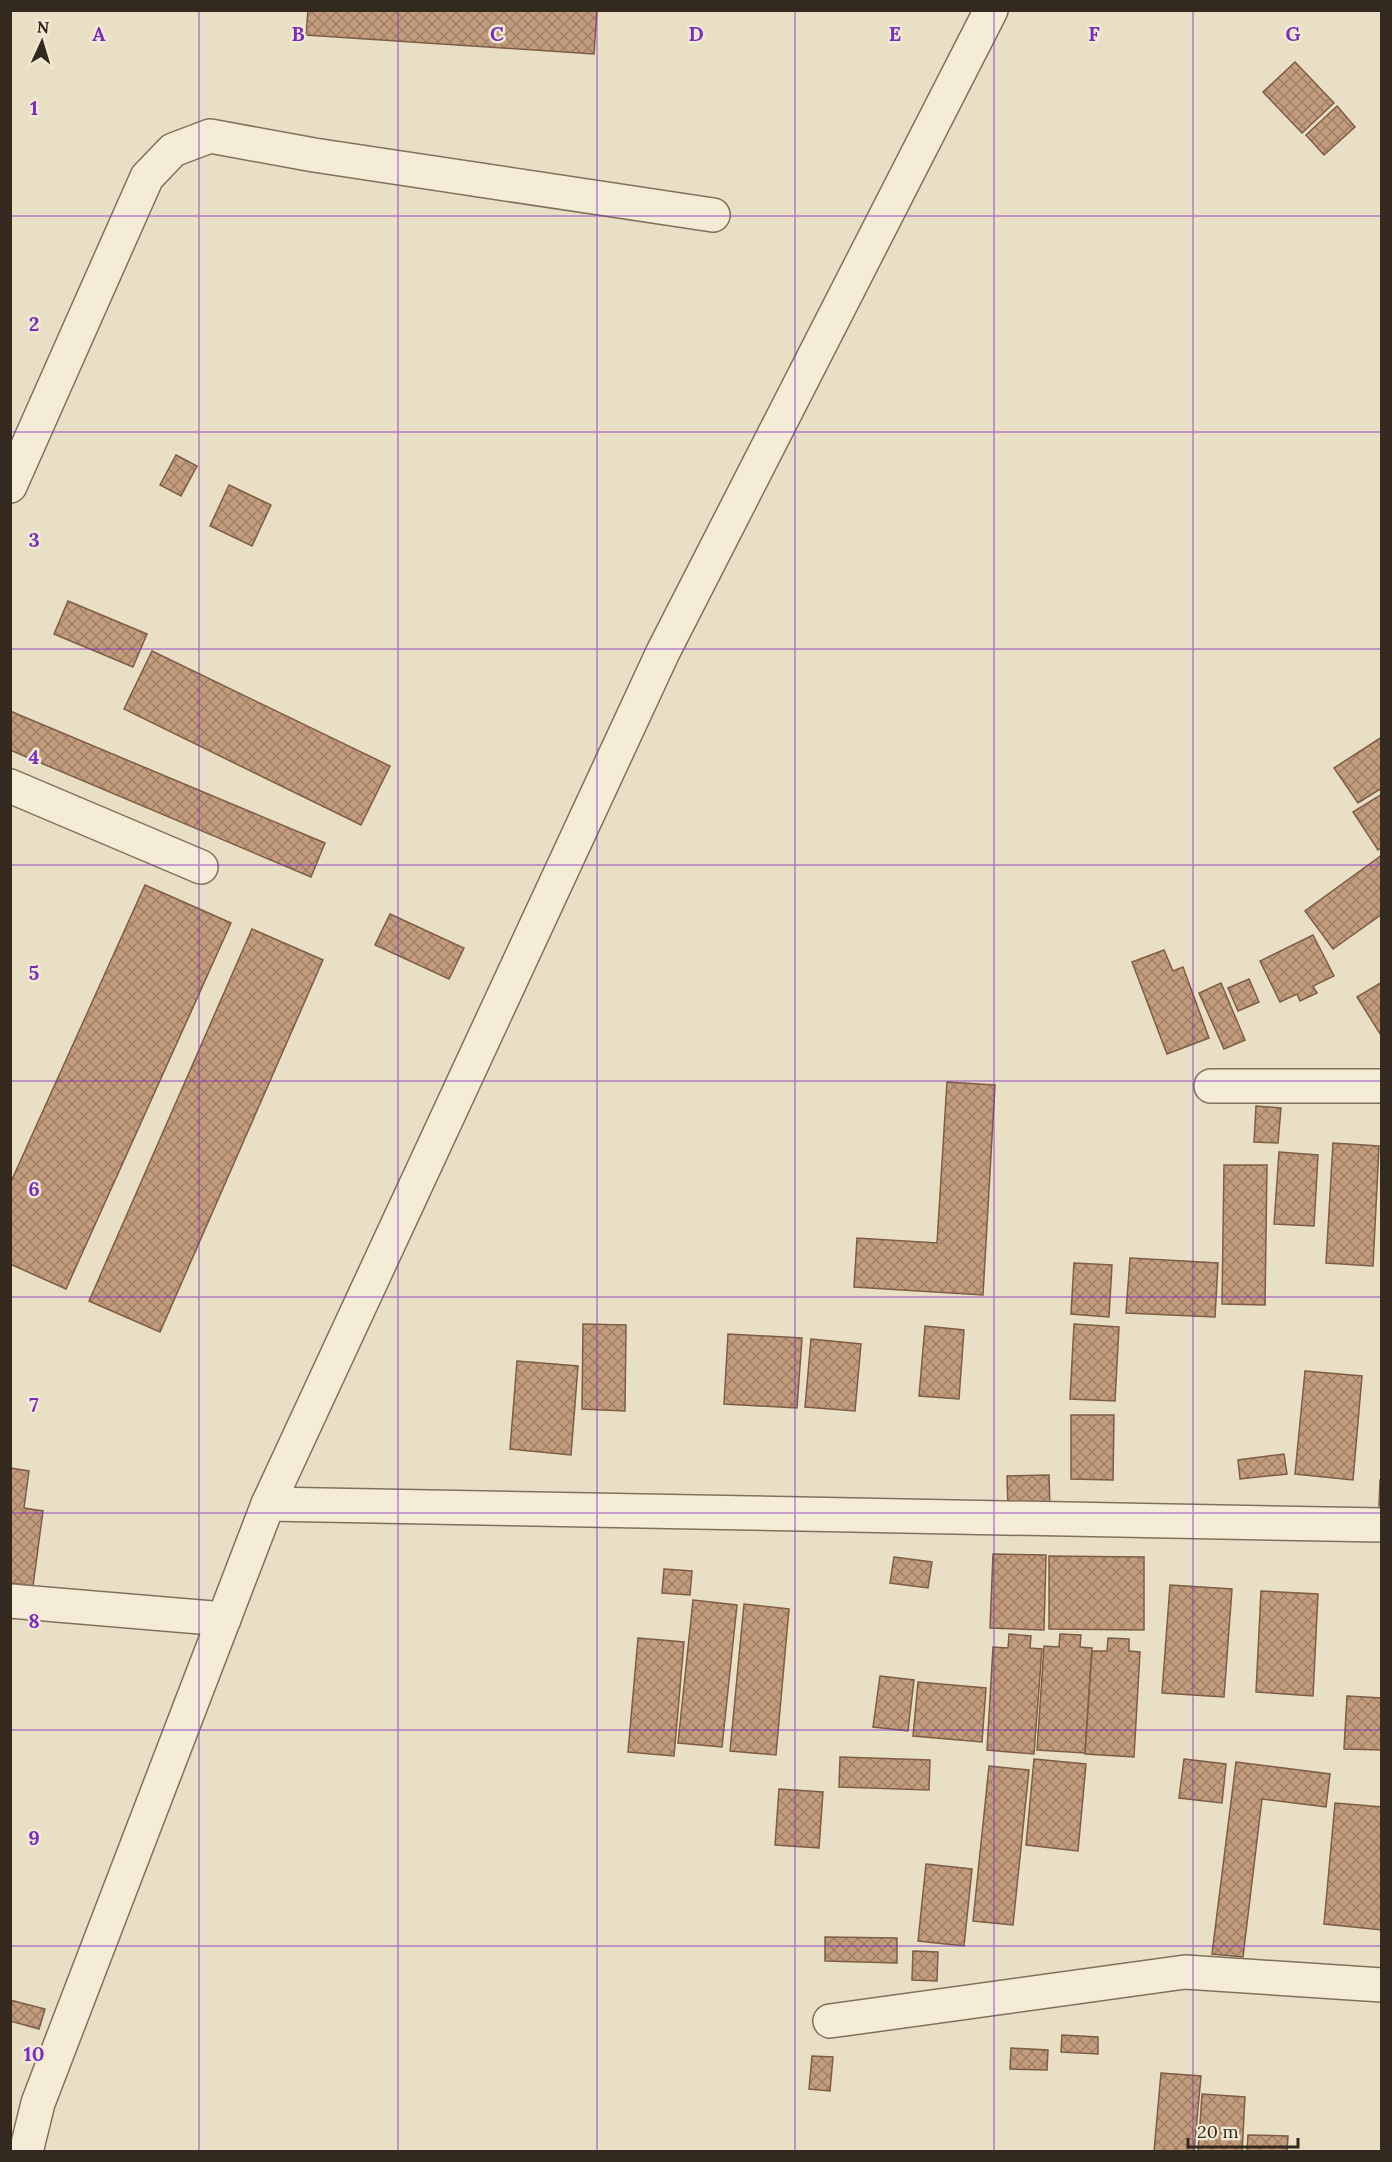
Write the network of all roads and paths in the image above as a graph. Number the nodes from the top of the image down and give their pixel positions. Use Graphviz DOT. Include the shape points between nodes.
graph roads {
  1 [pos="991,10"];
  2 [pos="713,215"];
  3 [pos="10,486"];
  4 [pos="10,786"];
  5 [pos="201,867"];
  6 [pos="1211,1086"];
  7 [pos="1382,1086"];
  8 [pos="268,1504"];
  9 [pos="1382,1525"];
  10 [pos="10,1601"];
  11 [pos="224,1619"];
  12 [pos="1382,1985"];
  13 [pos="830,2021"];
  14 [pos="26,2151"];
  1 -- 8 [label="street" via="663,652"];
  2 -- 3 [label="street" via="210,136 173,150 147,177"];
  4 -- 5 [label="street"];
  6 -- 7 [label="street"];
  8 -- 9 [label="street"];
  8 -- 11 [label="street"];
  10 -- 11 [label="street"];
  11 -- 14 [label="street" via="38,2103"];
  12 -- 13 [label="street" via="1185,1972"];
}
